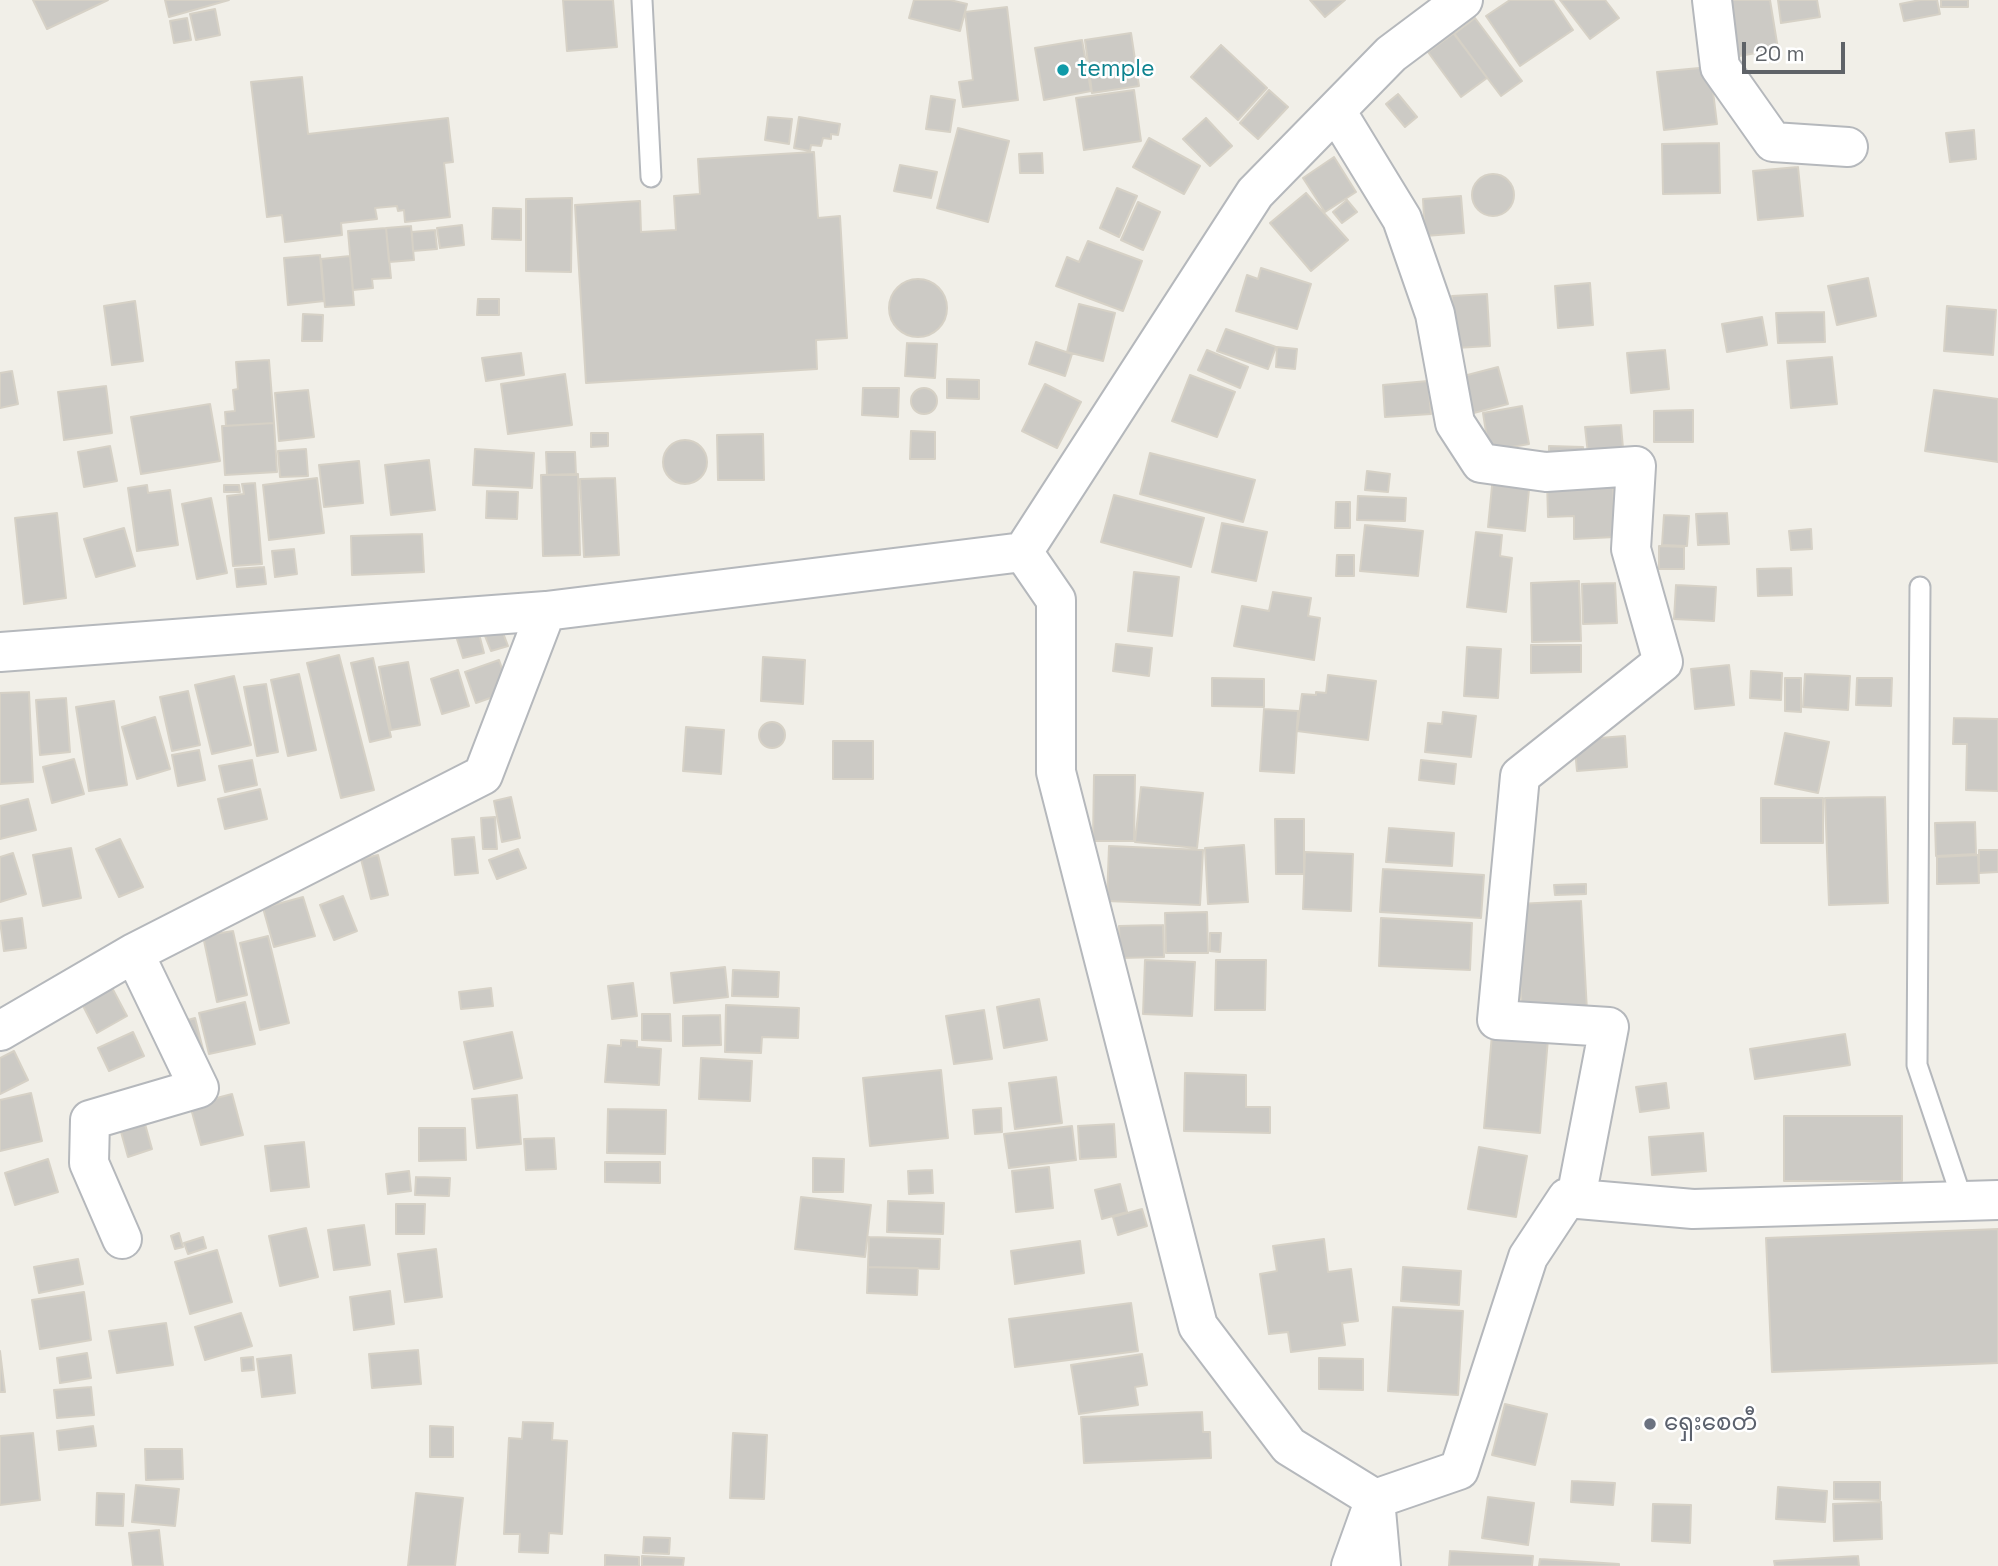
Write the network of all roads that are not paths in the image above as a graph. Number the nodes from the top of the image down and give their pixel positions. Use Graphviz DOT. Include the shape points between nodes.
graph roads {
  1 [pos="642,0"];
  2 [pos="1464,0"];
  3 [pos="1712,0"];
  4 [pos="1335,111"];
  5 [pos="1848,147"];
  6 [pos="651,177"];
  7 [pos="1023,552"];
  8 [pos="1920,587"];
  9 [pos="546,611"];
  10 [pos="0,652"];
  11 [pos="134,953"];
  12 [pos="0,1031"];
  13 [pos="1576,1198"];
  14 [pos="1980,1200"];
  15 [pos="122,1239"];
  16 [pos="1376,1499"];
  17 [pos="1351,1566"];
  18 [pos="1381,1566"];
  1 -- 6 [label="lane"];
  2 -- 4 [label="street" via="1391,54"];
  3 -- 5 [label="street" via="1720,67 1773,142"];
  4 -- 7 [label="street" via="1255,193"];
  4 -- 13 [label="street" via="1402,219 1435,314 1455,423 1481,463 1546,472 1636,466 1631,549 1663,663 1520,776 1497,1020 1609,1027"];
  7 -- 9 [label="street"];
  7 -- 16 [label="street" via="1056,600 1056,772 1198,1326 1289,1446"];
  8 -- 14 [label="lane" via="1917,1065"];
  9 -- 10 [label="street"];
  9 -- 11 [label="street" via="483,775"];
  11 -- 12 [label="street"];
  11 -- 15 [label="street" via="199,1088 89,1119 89,1163"];
  13 -- 14 [label="street" via="1693,1209"];
  13 -- 16 [label="street" via="1567,1198 1528,1257 1459,1470"];
  16 -- 17 [label="street"];
  16 -- 18 [label="street"];
}
